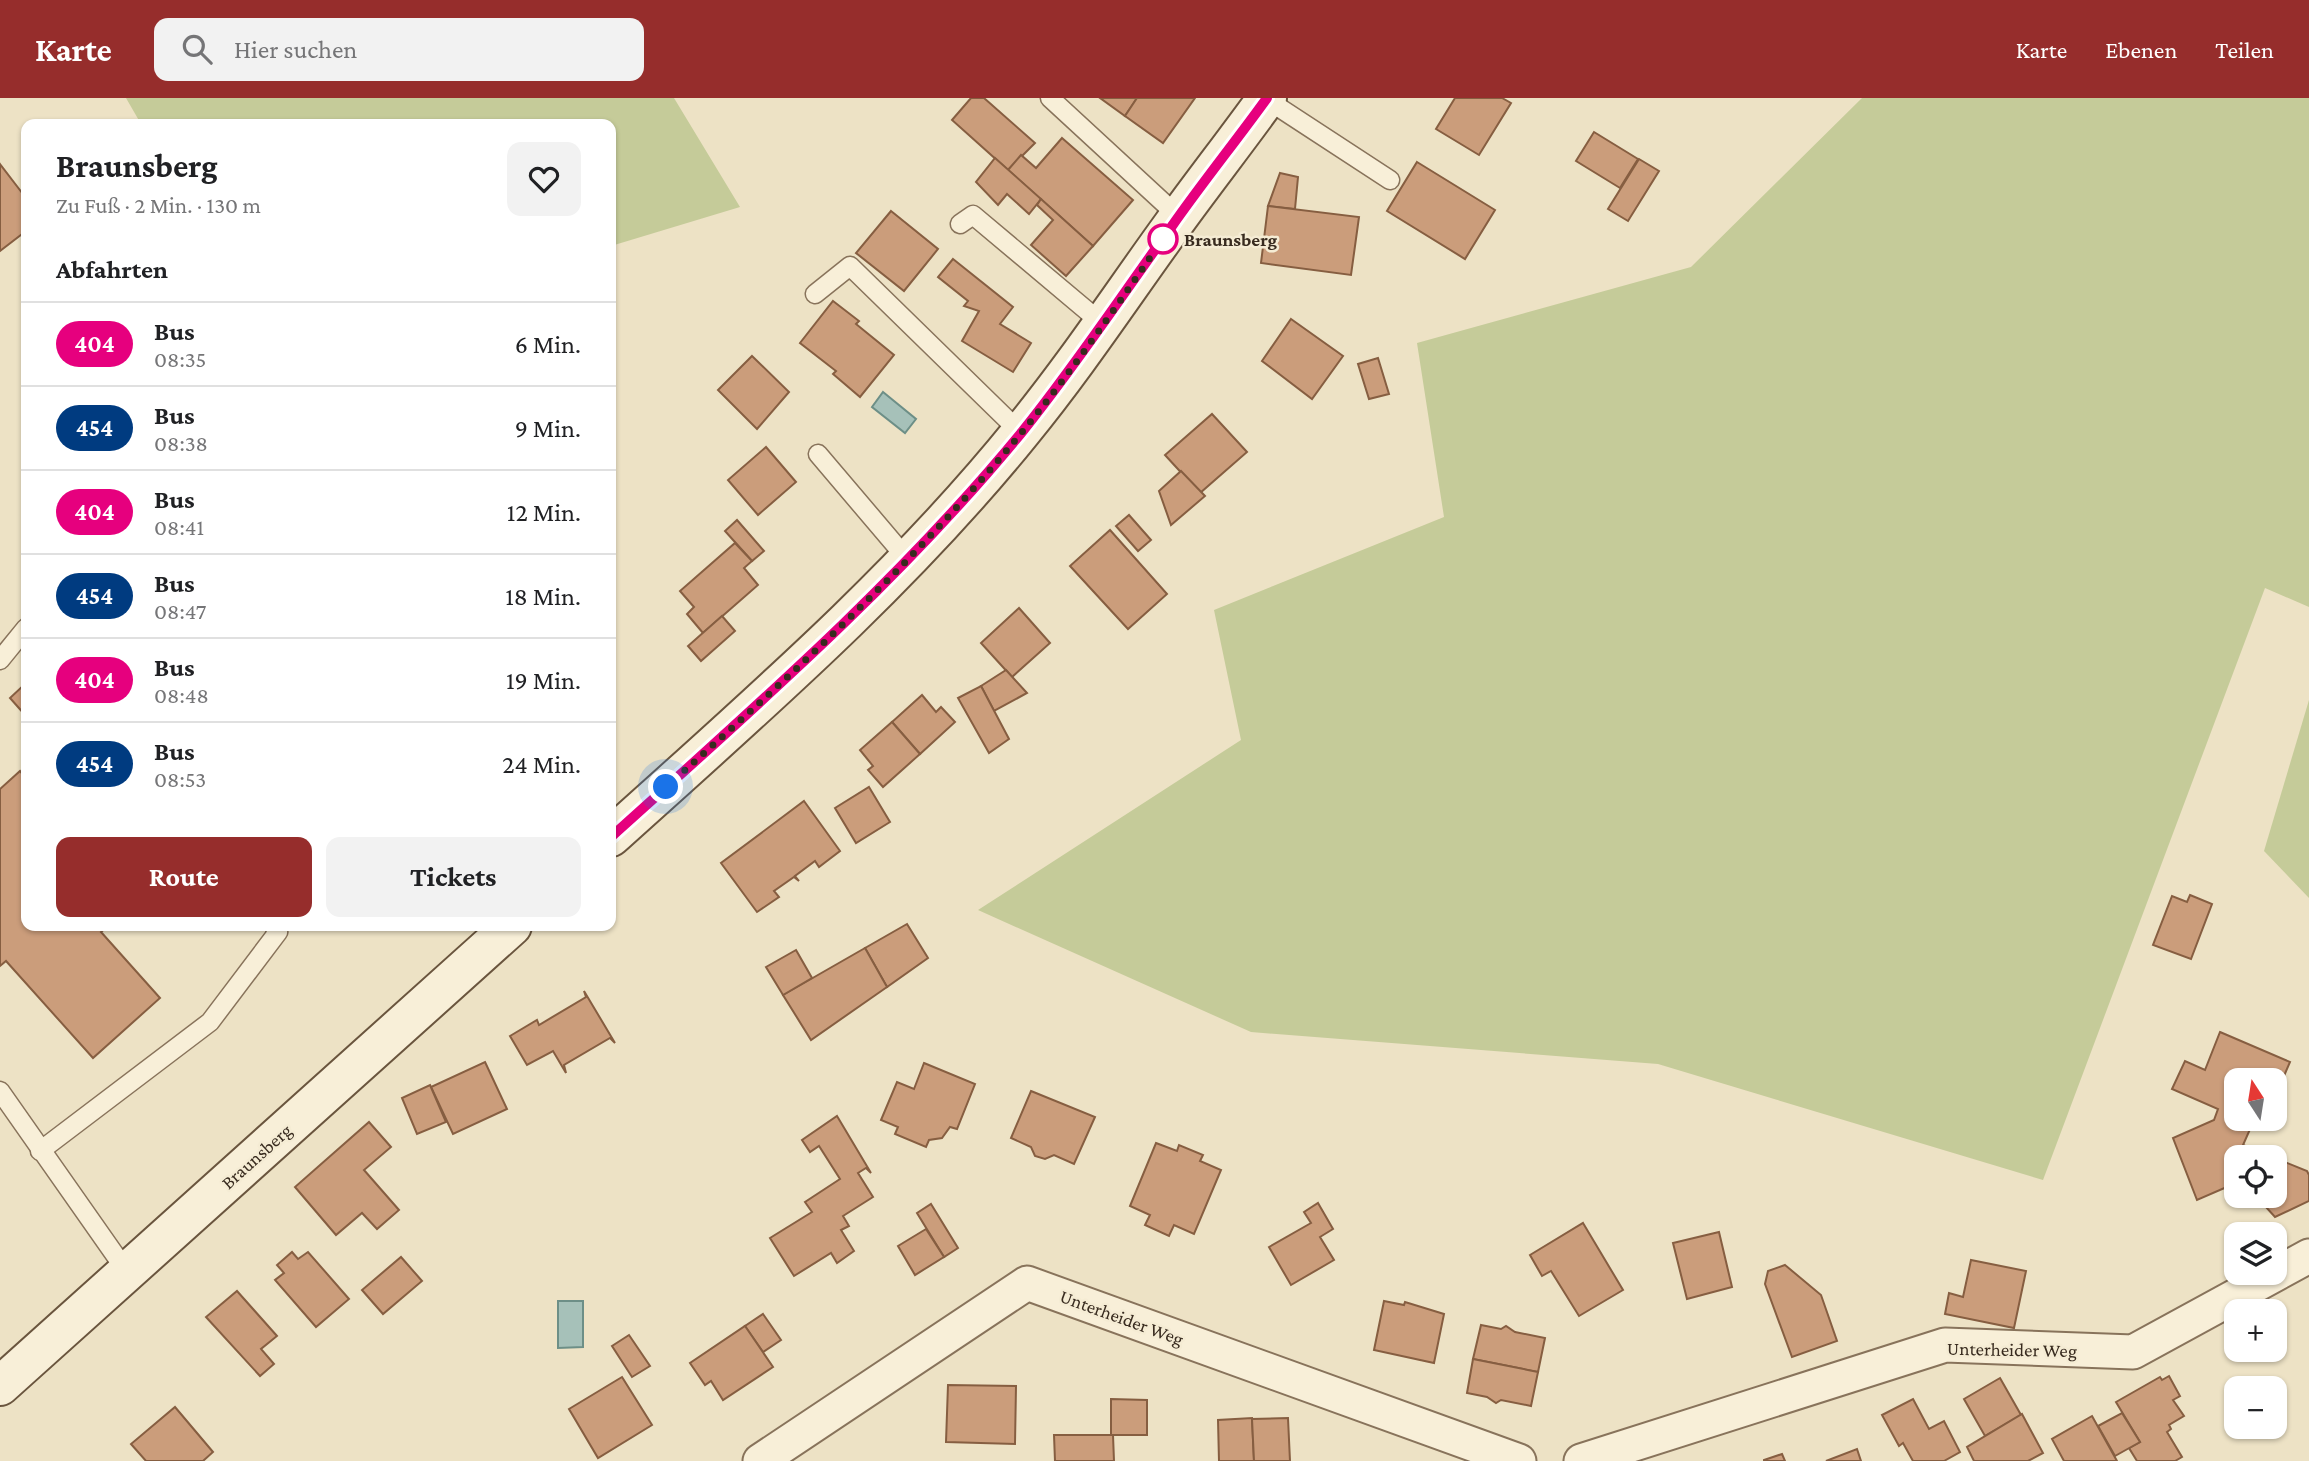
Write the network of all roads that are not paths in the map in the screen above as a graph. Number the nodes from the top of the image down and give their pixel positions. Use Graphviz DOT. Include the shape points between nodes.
graph roads {
  1 [pos="1050,98"];
  2 [pos="1266,99"];
  3 [pos="1390,180"];
  4 [pos="1179,216"];
  5 [pos="960,224"];
  6 [pos="815,295"];
  7 [pos="1104,325"];
  8 [pos="1021,433"];
  9 [pos="818,454"];
  10 [pos="908,560"];
  11 [pos="21,634"];
  12 [pos="0,660"];
  13 [pos="616,827"];
  14 [pos="278,931"];
  15 [pos="506,931"];
  16 [pos="0,1091"];
  17 [pos="40,1151"];
  18 [pos="2309,1256"];
  19 [pos="127,1272"];
  20 [pos="0,1386"];
  21 [pos="760,1461"];
  22 [pos="1519,1461"];
  23 [pos="1581,1461"];
  1 -- 4 [label="lane"];
  2 -- 3 [label="lane"];
  2 -- 4 [label="main road"];
  4 -- 7 [label="main road"];
  5 -- 7 [label="lane" via="973,215"];
  6 -- 8 [label="lane" via="850,266"];
  7 -- 8 [label="main road"];
  8 -- 10 [label="main road"];
  9 -- 10 [label="lane"];
  10 -- 13 [label="main road" via="756,707"];
  11 -- 12 [label="lane"];
  14 -- 17 [label="lane" via="210,1022"];
  15 -- 19 [label="main road, Braunsberg"];
  16 -- 17 [label="lane"];
  17 -- 19 [label="lane"];
  18 -- 23 [label="street, Unterheider Weg" via="2133,1352 1945,1345"];
  19 -- 20 [label="main road, Braunsberg"];
  21 -- 22 [label="street, Unterheider Weg" via="1027,1283"];
}
